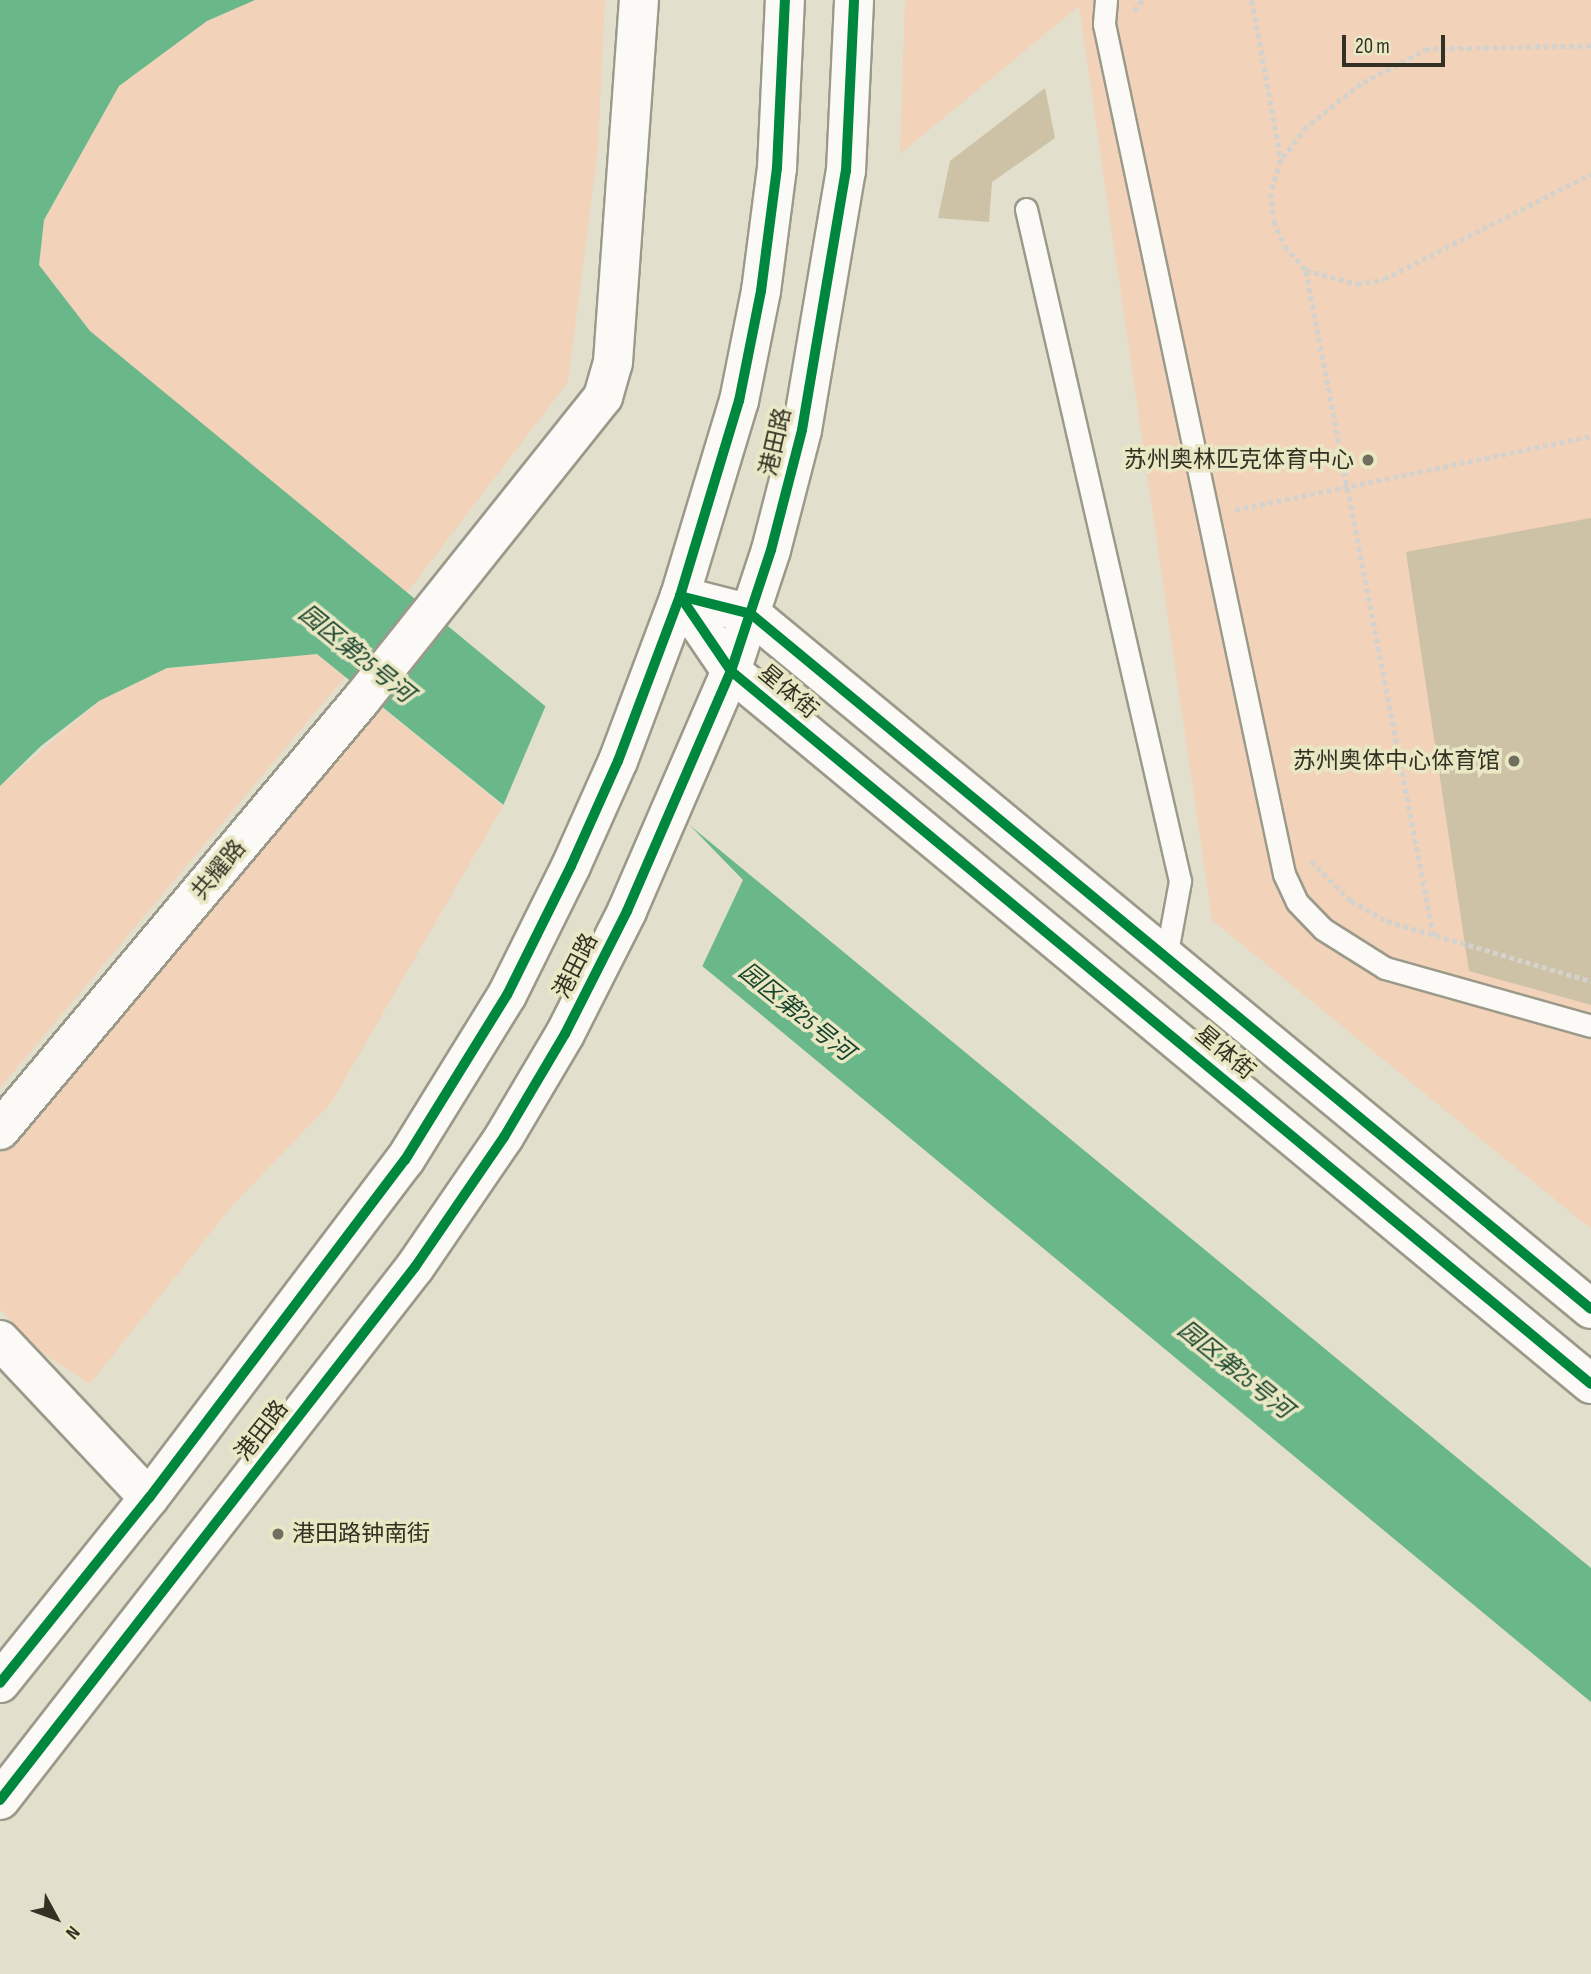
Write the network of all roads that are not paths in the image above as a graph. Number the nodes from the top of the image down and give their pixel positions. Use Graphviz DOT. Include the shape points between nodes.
graph roads {
  1 [pos="639,0"];
  2 [pos="785,0"];
  3 [pos="854,0"];
  4 [pos="1106,0"];
  5 [pos="1026,209"];
  6 [pos="680,596"];
  7 [pos="751,614"];
  8 [pos="731,671"];
  9 [pos="1166,957"];
  10 [pos="1591,1026"];
  11 [pos="0,1130"];
  12 [pos="1591,1309"];
  13 [pos="0,1340"];
  14 [pos="1591,1384"];
  15 [pos="149,1498"];
  16 [pos="0,1683"];
  17 [pos="0,1800"];
  1 -- 11 [label="street, 共耀路" via="613,362 603,397 361,700"];
  2 -- 6 [label="street, 港田路" via="777,168 761,291 739,401"];
  3 -- 7 [label="street, 港田路" via="846,171 825,311 802,430"];
  4 -- 10 [label="lane" via="1104,24 1208,516 1284,874 1297,902 1323,929 1385,968"];
  5 -- 9 [label="lane" via="1180,881"];
  6 -- 7 [label="street, 星体街"];
  6 -- 8 [label="street, 星体街"];
  6 -- 15 [label="street, 港田路" via="618,761 507,995 405,1160"];
  7 -- 8 [label="street, 港田路"];
  7 -- 9 [label="street, 星体街"];
  8 -- 14 [label="street, 星体街"];
  8 -- 17 [label="street, 港田路" via="627,911 565,1034 517,1114 415,1267"];
  9 -- 12 [label="street, 星体街"];
  13 -- 15 [label="street"];
  15 -- 16 [label="street, 港田路"];
}
